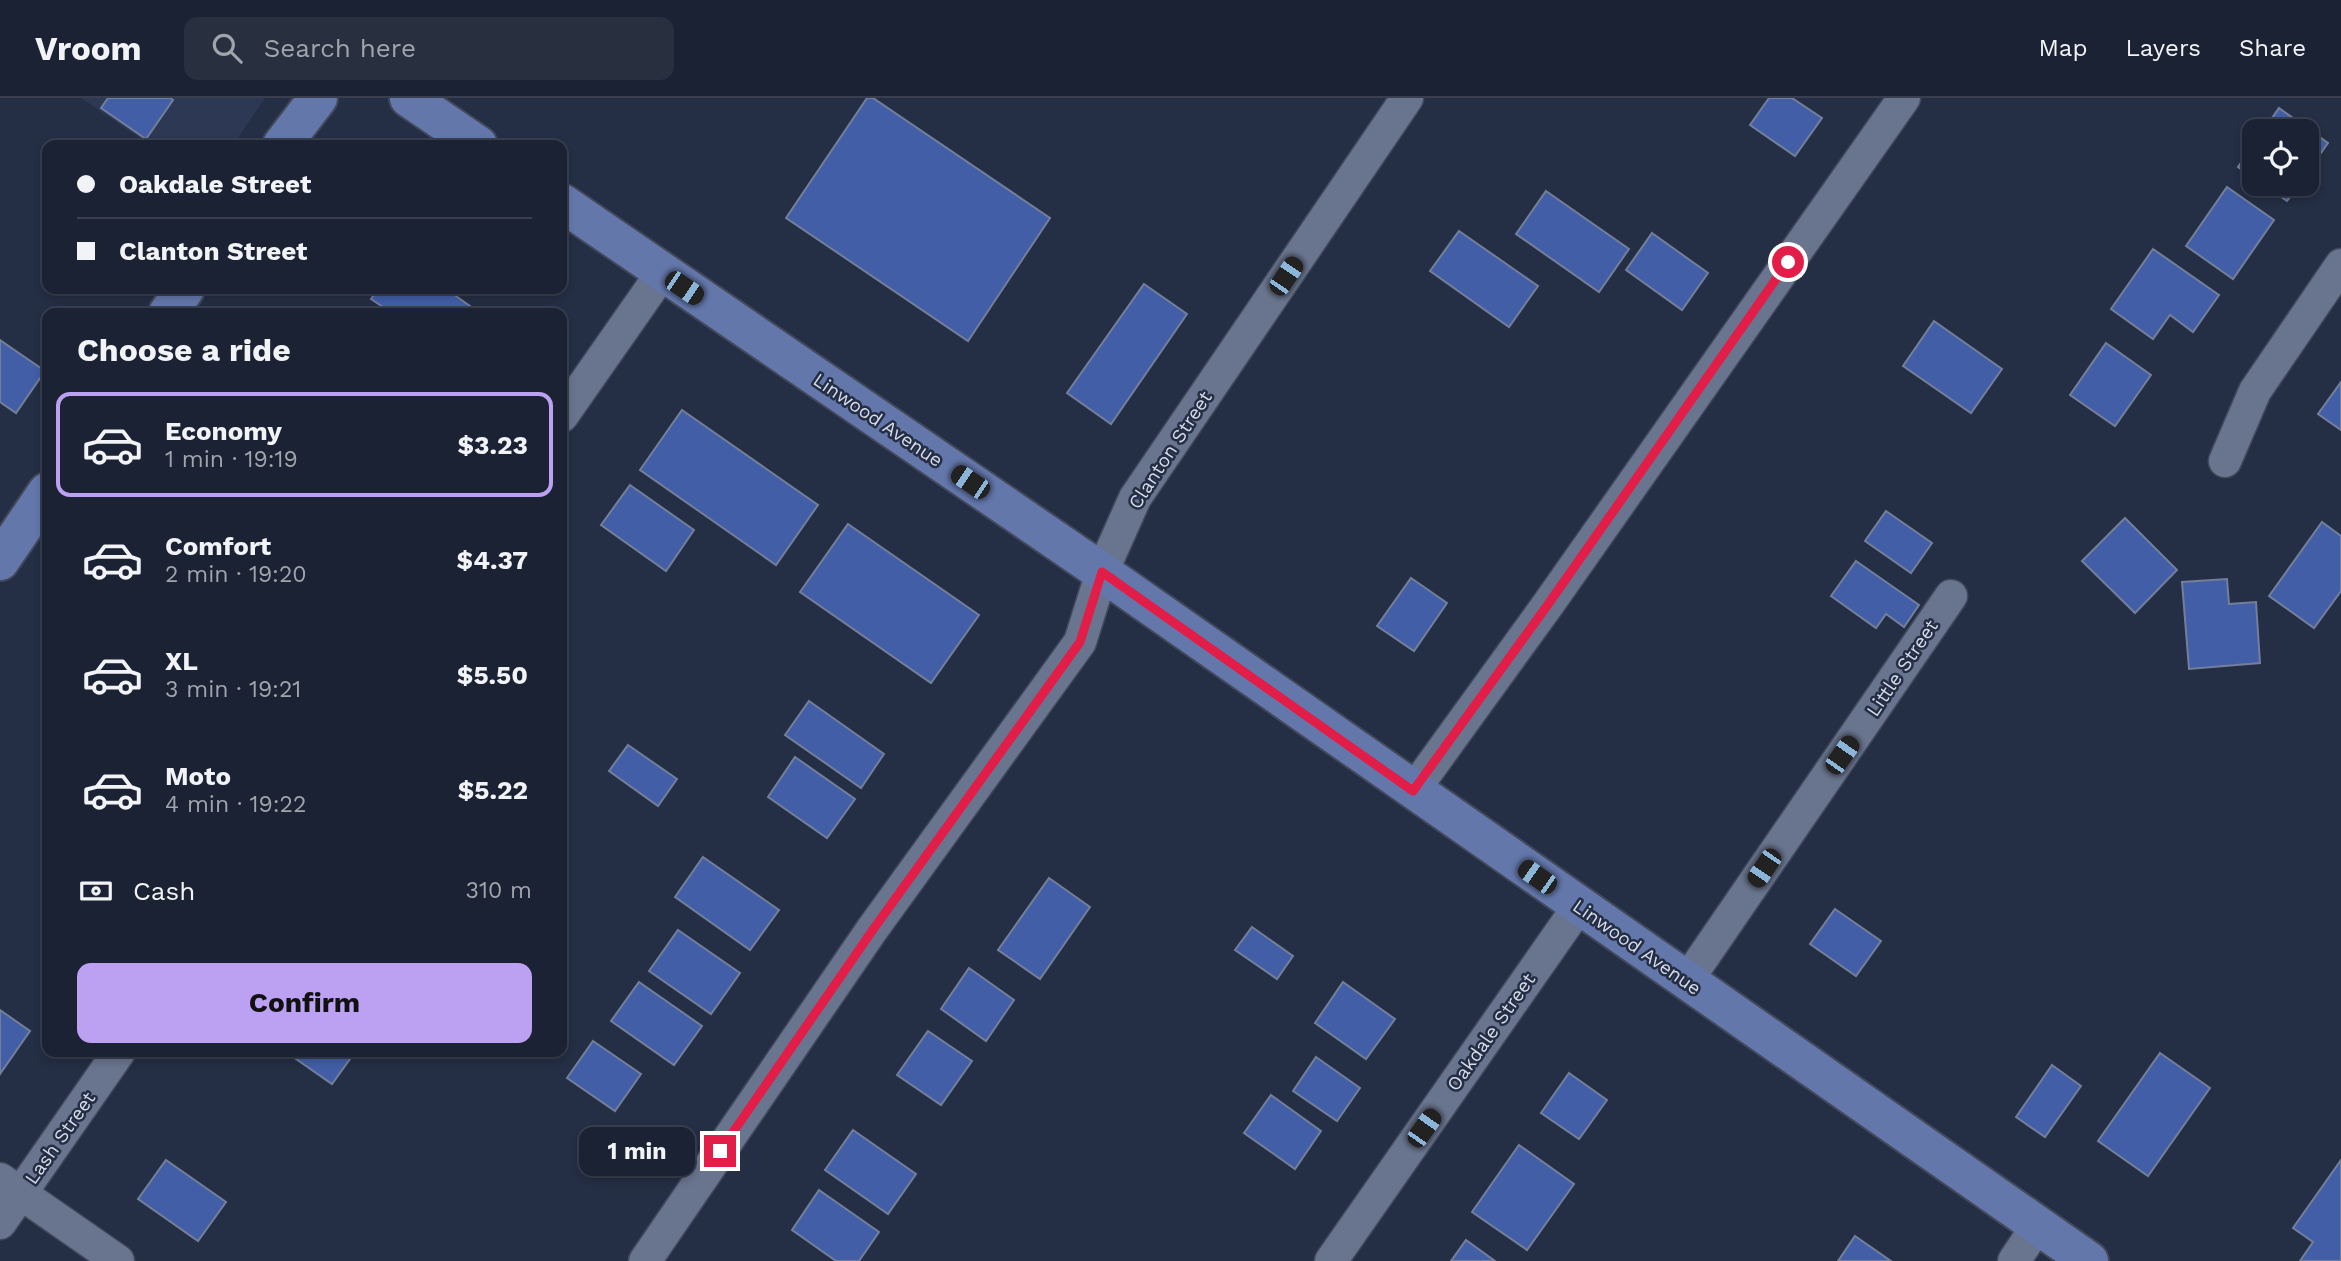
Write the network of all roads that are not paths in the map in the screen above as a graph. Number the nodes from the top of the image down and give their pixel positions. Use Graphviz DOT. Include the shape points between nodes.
graph roads {
  1 [pos="318,98"];
  2 [pos="410,98"];
  3 [pos="1407,98"];
  4 [pos="1904,98"];
  5 [pos="286,140"];
  6 [pos="471,140"];
  7 [pos="567,206"];
  8 [pos="2341,265"];
  9 [pos="662,273"];
  10 [pos="567,409"];
  11 [pos="2225,461"];
  12 [pos="42,499"];
  13 [pos="0,561"];
  14 [pos="1102,572"];
  15 [pos="1951,596"];
  16 [pos="1413,791"];
  17 [pos="1579,906"];
  18 [pos="1686,982"];
  19 [pos="115,1057"];
  20 [pos="10,1186"];
  21 [pos="0,1223"];
  22 [pos="2038,1225"];
  23 [pos="118,1261"];
  24 [pos="645,1261"];
  25 [pos="1331,1261"];
  26 [pos="2014,1261"];
  27 [pos="2089,1261"];
  1 -- 5 [label="main road"];
  2 -- 6 [label="main road"];
  3 -- 14 [label="street, Clanton Street" via="1135,498"];
  4 -- 16 [label="street"];
  7 -- 9 [label="main road, Linwood Avenue"];
  8 -- 11 [label="street" via="2255,391"];
  9 -- 10 [label="street"];
  9 -- 14 [label="main road, Linwood Avenue"];
  12 -- 13 [label="main road"];
  14 -- 16 [label="main road, Linwood Avenue"];
  14 -- 24 [label="street, Clanton Street" via="1080,642 872,931"];
  15 -- 18 [label="street, Little Street"];
  16 -- 17 [label="main road, Linwood Avenue"];
  17 -- 18 [label="main road, Linwood Avenue"];
  17 -- 25 [label="street, Oakdale Street"];
  18 -- 22 [label="main road, Linwood Avenue"];
  19 -- 20 [label="street, Lash Street"];
  20 -- 21 [label="street, Lash Street"];
  20 -- 23 [label="street"];
  22 -- 26 [label="street"];
  22 -- 27 [label="main road, Linwood Avenue"];
}
